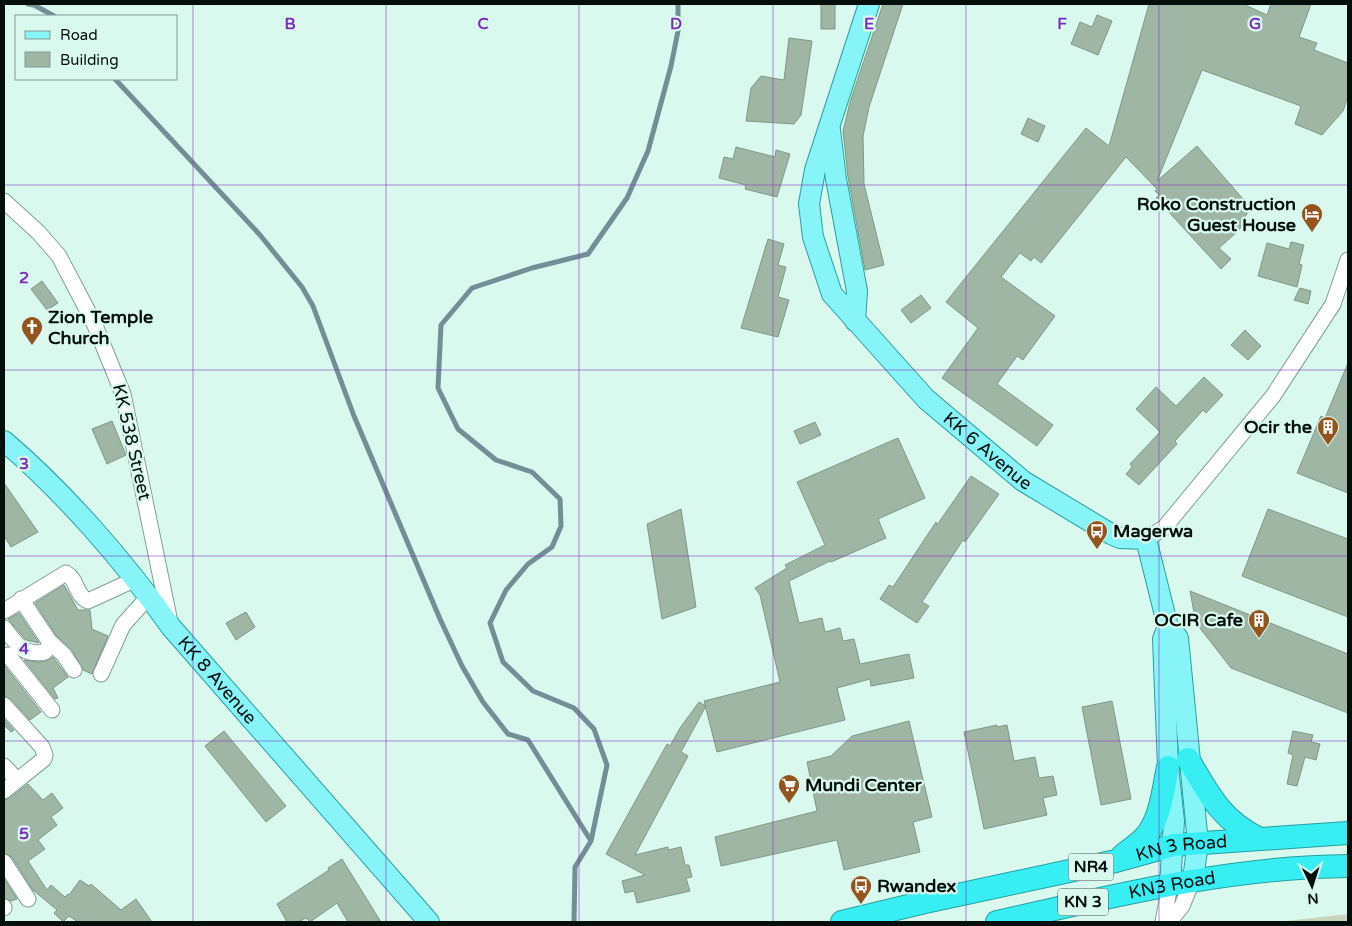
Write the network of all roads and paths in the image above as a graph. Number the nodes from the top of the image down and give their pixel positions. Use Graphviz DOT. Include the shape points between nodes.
graph roads {
  1 [pos="869,4"];
  2 [pos="829,123"];
  3 [pos="4,201"];
  4 [pos="1348,260"];
  5 [pos="1333,304"];
  6 [pos="1348,308"];
  7 [pos="855,321"];
  8 [pos="6,447"];
  9 [pos="1146,539"];
  10 [pos="136,579"];
  11 [pos="149,596"];
  12 [pos="22,599"];
  13 [pos="4,612"];
  14 [pos="171,627"];
  15 [pos="4,628"];
  16 [pos="48,648"];
  17 [pos="10,652"];
  18 [pos="74,670"];
  19 [pos="21,671"];
  20 [pos="101,674"];
  21 [pos="4,705"];
  22 [pos="52,710"];
  23 [pos="1178,763"];
  24 [pos="4,766"];
  25 [pos="17,780"];
  26 [pos="4,791"];
  27 [pos="1348,833"];
  28 [pos="1258,838"];
  29 [pos="1198,843"];
  30 [pos="1174,845"];
  31 [pos="1116,861"];
  32 [pos="4,862"];
  33 [pos="1348,866"];
  34 [pos="1193,880"];
  35 [pos="1170,885"];
  36 [pos="28,899"];
  37 [pos="429,922"];
  38 [pos="842,922"];
  39 [pos="997,922"];
  40 [pos="1163,922"];
  41 [pos="1169,922"];
  1 -- 2 [label="main road, KK 6 Avenue"];
  2 -- 7 [label="main road, KK 6 Avenue" via="857,291"];
  2 -- 7 [label="main road, KK 6 Avenue" via="809,204 812,237 832,294"];
  3 -- 14 [label="street, KK 538 Street" via="38,232 58,256 94,323 124,394"];
  4 -- 5 [label="street"];
  5 -- 6 [label="street"];
  5 -- 9 [label="street" via="1273,396 1164,528"];
  7 -- 9 [label="main road, KK 6 Avenue" via="926,399 1023,481 1111,534 1120,538"];
  8 -- 10 [label="main road, KK 8 Avenue" via="44,477"];
  9 -- 23 [label="main road" via="1168,627 1178,638"];
  10 -- 11 [label="main road, KK 8 Avenue"];
  10 -- 12 [label="street" via="88,601 81,598 74,580 66,573"];
  11 -- 14 [label="main road, KK 8 Avenue"];
  11 -- 20 [label="street" via="123,625"];
  12 -- 13 [label="street"];
  12 -- 16 [label="street"];
  14 -- 37 [label="main road, KK 8 Avenue"];
  15 -- 17 [label="street"];
  16 -- 17 [label="street" via="36,654"];
  16 -- 18 [label="street" via="64,655"];
  16 -- 19 [label="street"];
  17 -- 19 [label="street"];
  19 -- 22 [label="street"];
  21 -- 25 [label="street" via="46,755"];
  23 -- 28 [label="highway" via="1228,820"];
  23 -- 29 [label="main road"];
  23 -- 30 [label="main road"];
  23 -- 31 [label="highway" via="1145,837"];
  24 -- 25 [label="street"];
  25 -- 26 [label="street"];
  27 -- 28 [label="highway, KN 3 Road / NR4"];
  28 -- 29 [label="highway, KN 3 Road / NR4"];
  29 -- 30 [label="highway, KN 3 Road / NR4"];
  29 -- 34 [label="main road"];
  30 -- 31 [label="highway, KN 3 Road / NR4"];
  30 -- 35 [label="main road"];
  31 -- 38 [label="highway, KN 3 Road / NR4"];
  32 -- 36 [label="street"];
  33 -- 34 [label="highway, KN3 Road" via="1255,870"];
  34 -- 35 [label="highway, KN3 Road / KN 3"];
  34 -- 41 [label="street" via="1182,906"];
  35 -- 39 [label="highway, KN3 Road / KN 3"];
  35 -- 40 [label="street"];
}
